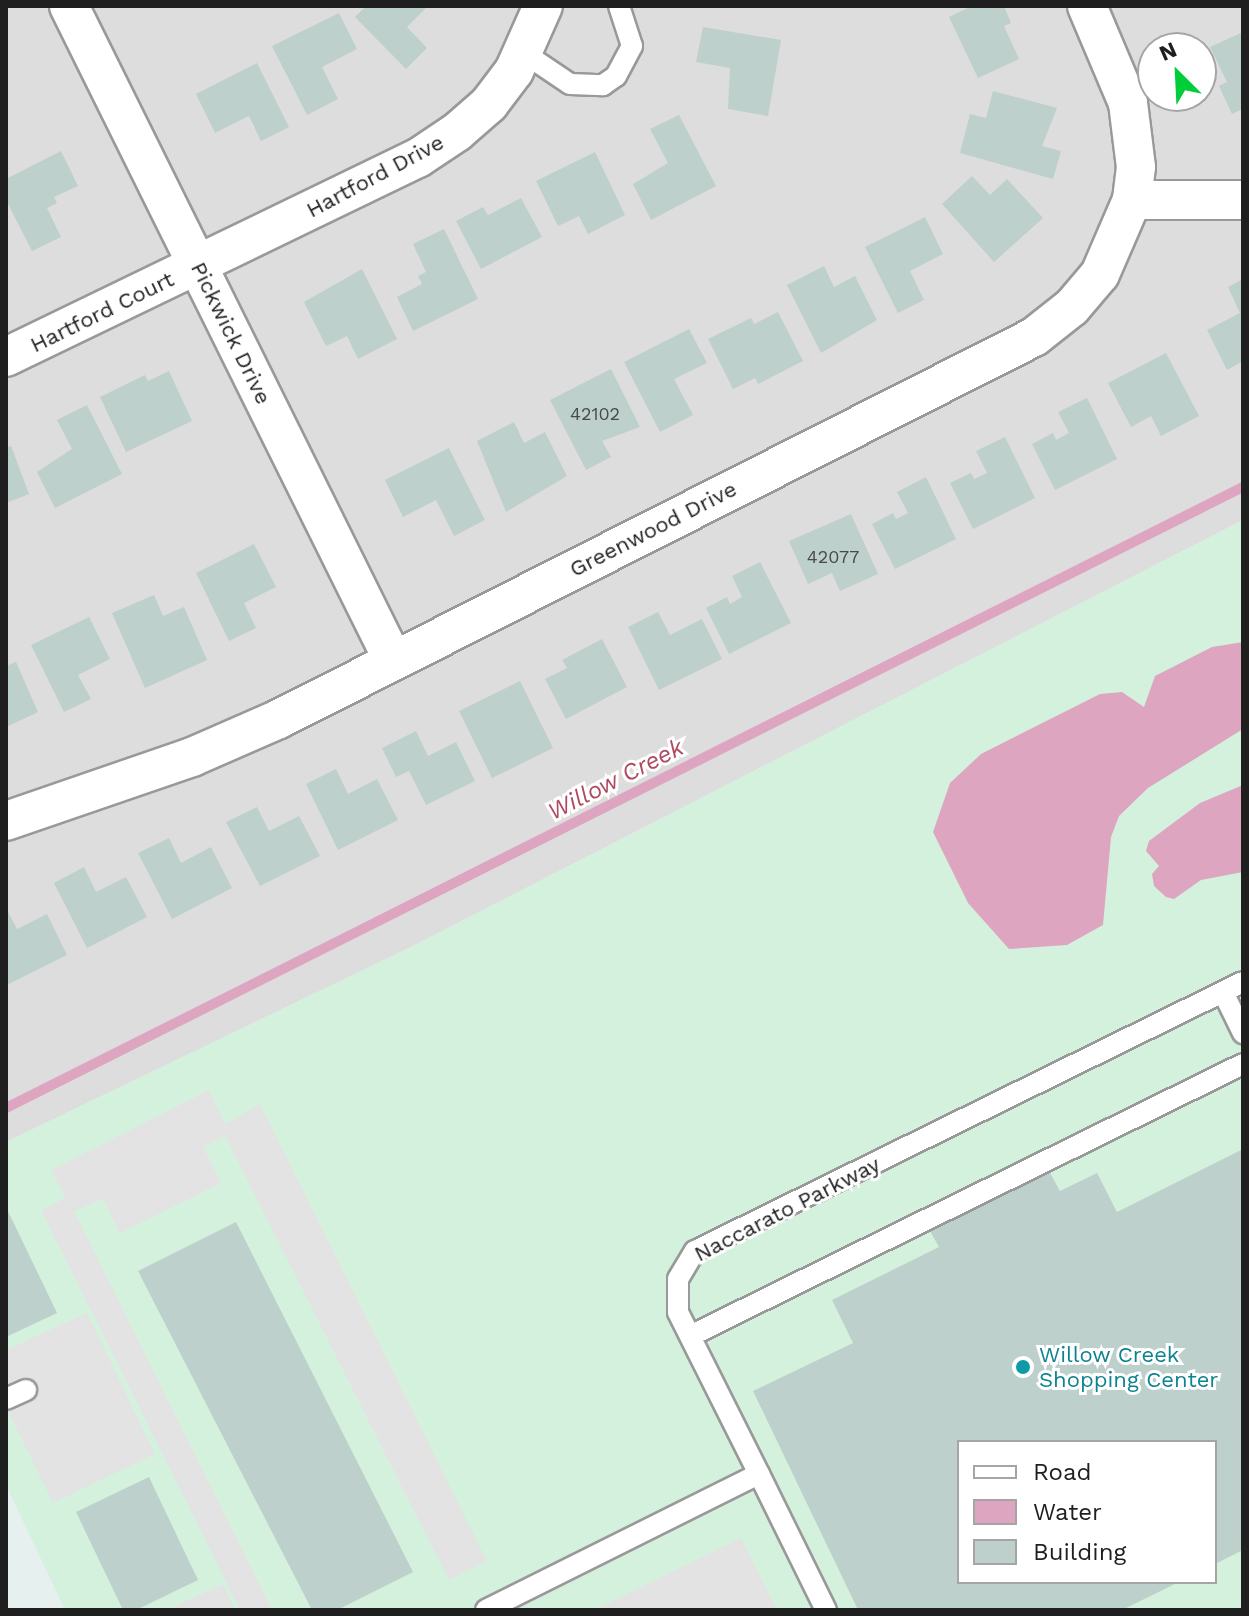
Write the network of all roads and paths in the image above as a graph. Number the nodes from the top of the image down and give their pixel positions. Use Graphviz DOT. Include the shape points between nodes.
graph roads {
  1 [pos="69,6"];
  2 [pos="543,6"];
  3 [pos="619,6"];
  4 [pos="1087,6"];
  5 [pos="524,53"];
  6 [pos="1132,200"];
  7 [pos="1243,200"];
  8 [pos="197,266"];
  9 [pos="6,357"];
  10 [pos="393,660"];
  11 [pos="6,821"];
  12 [pos="1243,982"];
  13 [pos="1223,992"];
  14 [pos="1243,1033"];
  15 [pos="1243,1064"];
  16 [pos="690,1336"];
  17 [pos="26,1390"];
  18 [pos="6,1399"];
  19 [pos="759,1474"];
  20 [pos="486,1610"];
  21 [pos="826,1610"];
  1 -- 8 [label="street, Pickwick Drive"];
  2 -- 5 [label="street, Hartford Drive"];
  3 -- 5 [label="lane" via="632,46 616,76 603,85 570,84"];
  4 -- 6 [label="street, Greenwood Drive" via="1128,103 1135,154"];
  5 -- 8 [label="street, Hartford Drive" via="489,104 431,149"];
  6 -- 7 [label="street"];
  6 -- 10 [label="street, Greenwood Drive" via="1100,274 1072,307 1034,337"];
  8 -- 9 [label="street, Hartford Court"];
  8 -- 10 [label="street, Pickwick Drive"];
  10 -- 11 [label="street, Greenwood Drive" via="192,757"];
  12 -- 13 [label="lane, Naccarato Parkway"];
  13 -- 14 [label="lane"];
  13 -- 16 [label="lane, Naccarato Parkway" via="695,1251 675,1294"];
  15 -- 16 [label="lane"];
  16 -- 19 [label="lane, Naccarato Parkway"];
  17 -- 18 [label="lane"];
  19 -- 20 [label="lane"];
  19 -- 21 [label="lane, Naccarato Parkway"];
}
